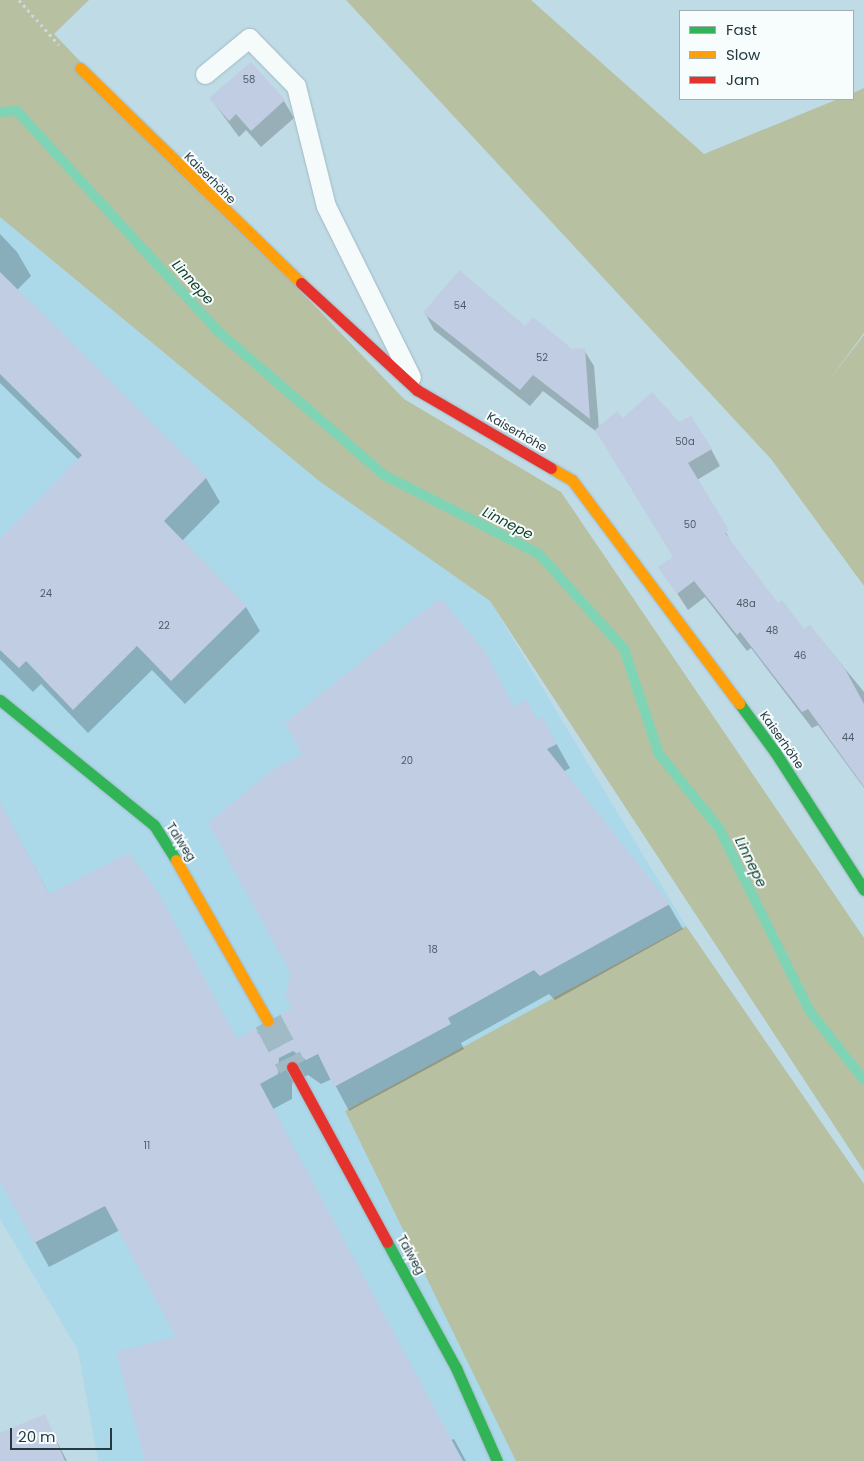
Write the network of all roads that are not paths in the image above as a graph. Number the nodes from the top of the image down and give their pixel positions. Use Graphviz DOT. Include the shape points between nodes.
graph roads {
  1 [pos="80,68"];
  2 [pos="205,74"];
  3 [pos="417,390"];
  4 [pos="0,700"];
  5 [pos="864,890"];
  6 [pos="268,1021"];
  7 [pos="292,1067"];
  8 [pos="498,1461"];
  1 -- 3 [label="street, Kaiserhöhe" via="236,224"];
  2 -- 3 [label="lane" via="249,38 296,86 326,206"];
  3 -- 5 [label="street, Kaiserhöhe" via="572,480 775,752"];
  4 -- 6 [label="street, Talweg" via="154,825 196,891"];
  7 -- 8 [label="street, Talweg" via="456,1368"];
}
